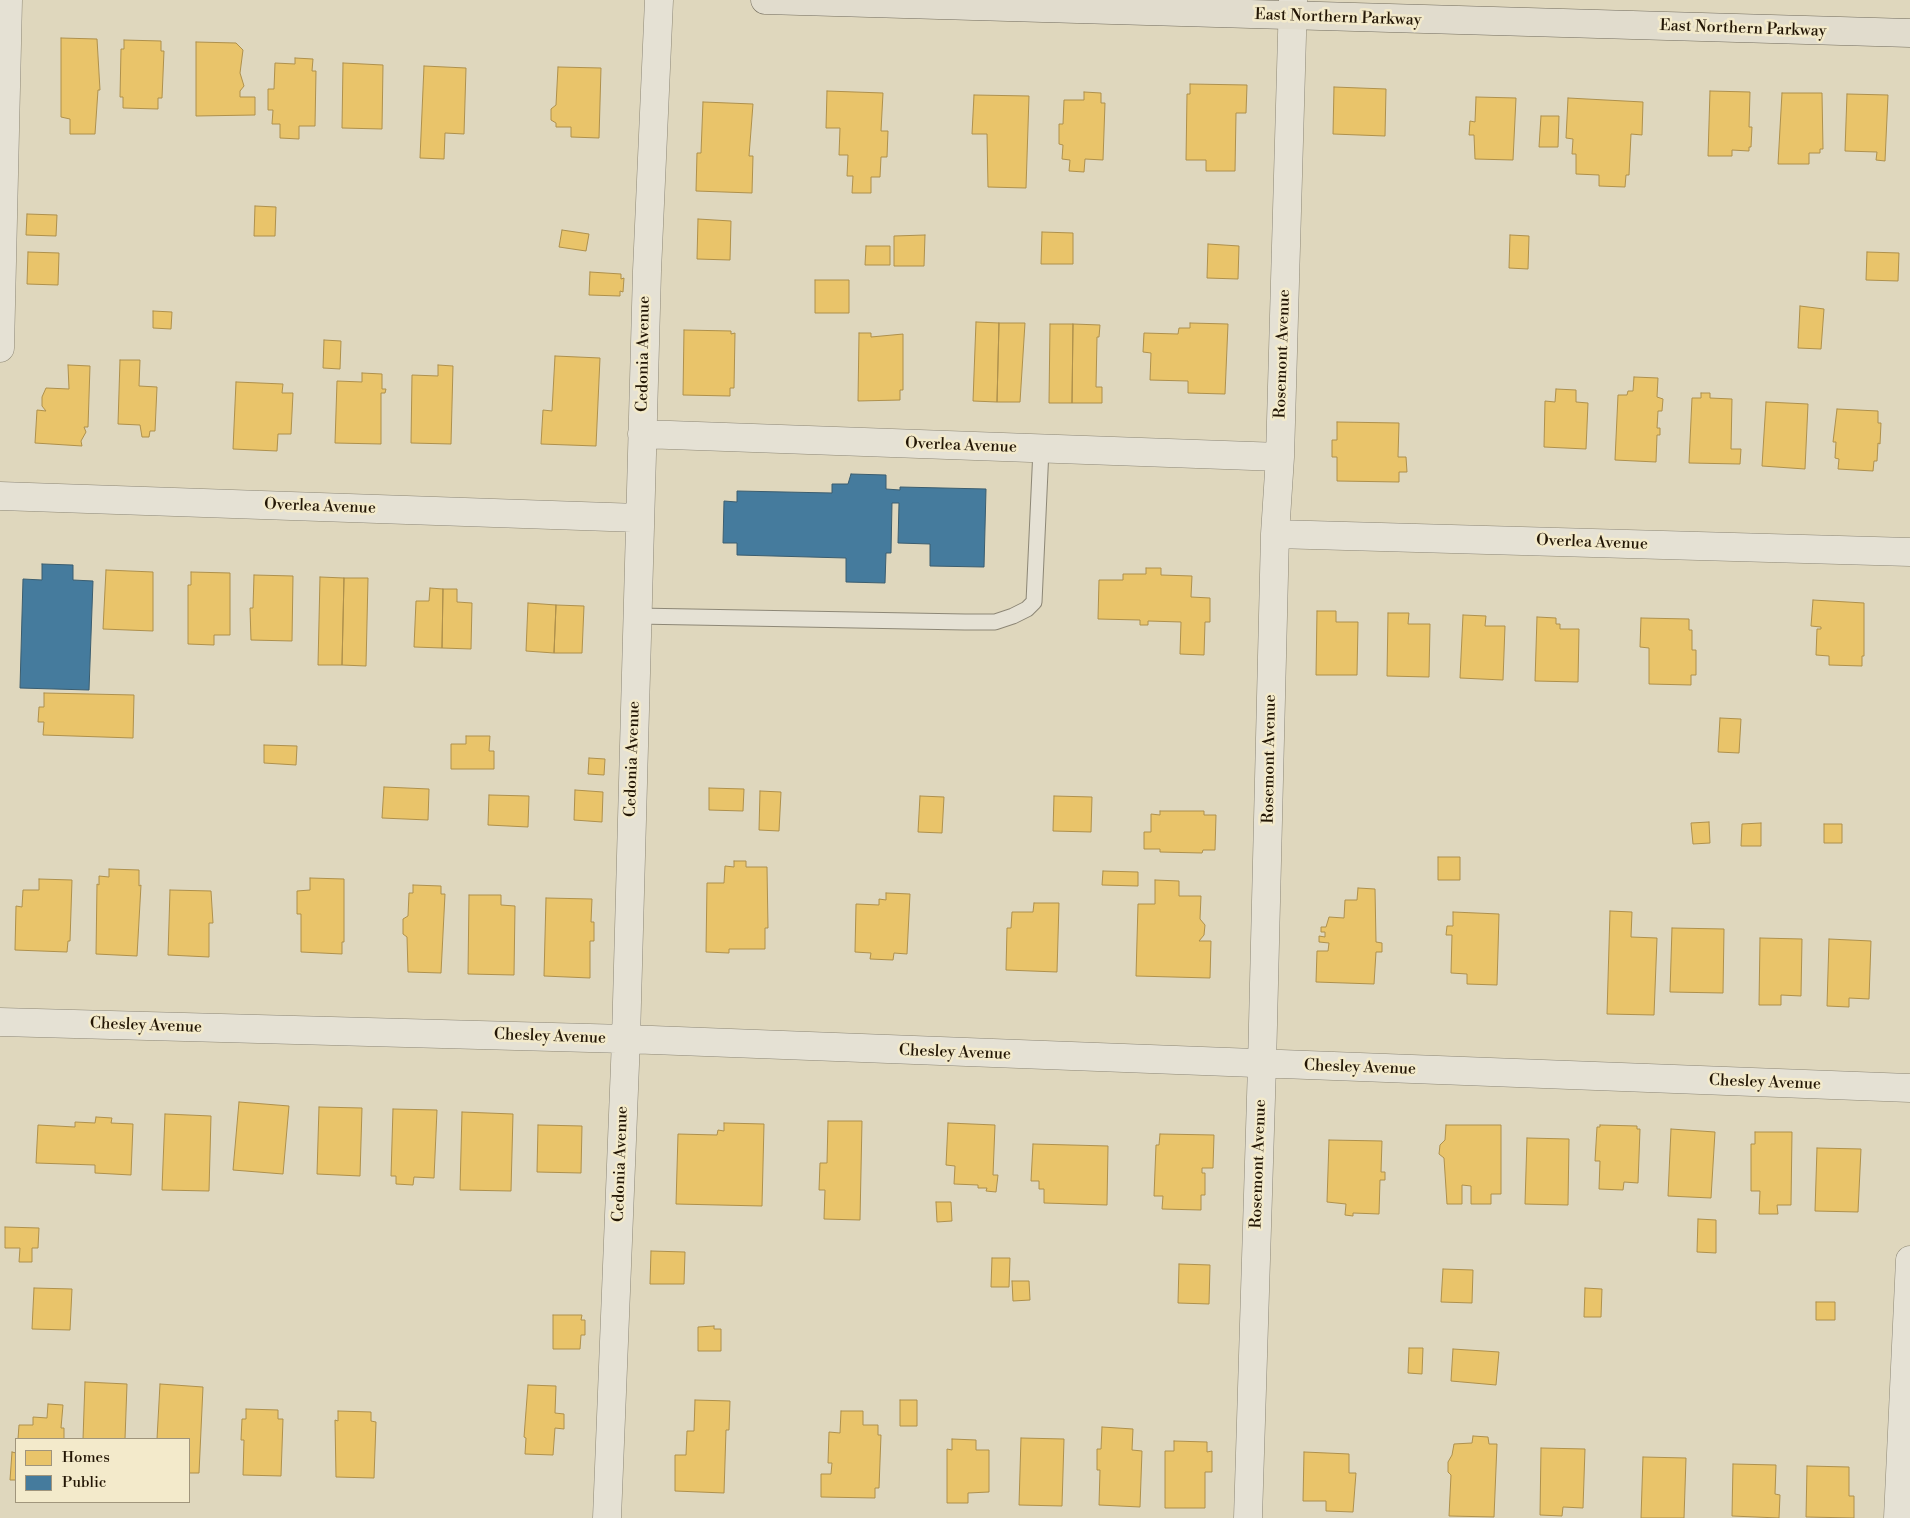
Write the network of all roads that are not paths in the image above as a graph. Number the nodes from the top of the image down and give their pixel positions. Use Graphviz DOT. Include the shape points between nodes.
graph roads {
  1 [pos="8,0"];
  2 [pos="660,0"];
  3 [pos="765,0"];
  4 [pos="1293,8"];
  5 [pos="1910,33"];
  6 [pos="1,241"];
  7 [pos="0,348"];
  8 [pos="642,434"];
  9 [pos="1041,449"];
  10 [pos="1280,457"];
  11 [pos="0,496"];
  12 [pos="639,518"];
  13 [pos="1275,534"];
  14 [pos="1910,552"];
  15 [pos="637,616"];
  16 [pos="0,1022"];
  17 [pos="626,1039"];
  18 [pos="1262,1065"];
  19 [pos="1910,1088"];
  20 [pos="1910,1260"];
  21 [pos="607,1518"];
  22 [pos="1248,1518"];
  23 [pos="1898,1518"];
  1 -- 6 [label="street"];
  2 -- 8 [label="street, Cedonia Avenue" via="646,271"];
  3 -- 4 [label="main road, East Northern Parkway"];
  4 -- 5 [label="main road, East Northern Parkway"];
  4 -- 10 [label="street, Rosemont Avenue"];
  6 -- 7 [label="street"];
  8 -- 9 [label="street, Overlea Avenue"];
  8 -- 12 [label="street, Cedonia Avenue"];
  9 -- 10 [label="street, Overlea Avenue"];
  9 -- 15 [label="lane" via="1034,602 1013,616 995,622"];
  10 -- 13 [label="street, Rosemont Avenue"];
  11 -- 12 [label="street, Overlea Avenue"];
  12 -- 15 [label="street, Cedonia Avenue"];
  13 -- 14 [label="street, Overlea Avenue"];
  13 -- 18 [label="street, Rosemont Avenue"];
  15 -- 17 [label="street, Cedonia Avenue"];
  16 -- 17 [label="street, Chesley Avenue"];
  17 -- 18 [label="street, Chesley Avenue"];
  17 -- 21 [label="street, Cedonia Avenue"];
  18 -- 19 [label="street, Chesley Avenue"];
  18 -- 22 [label="street, Rosemont Avenue"];
  20 -- 23 [label="street"];
}
